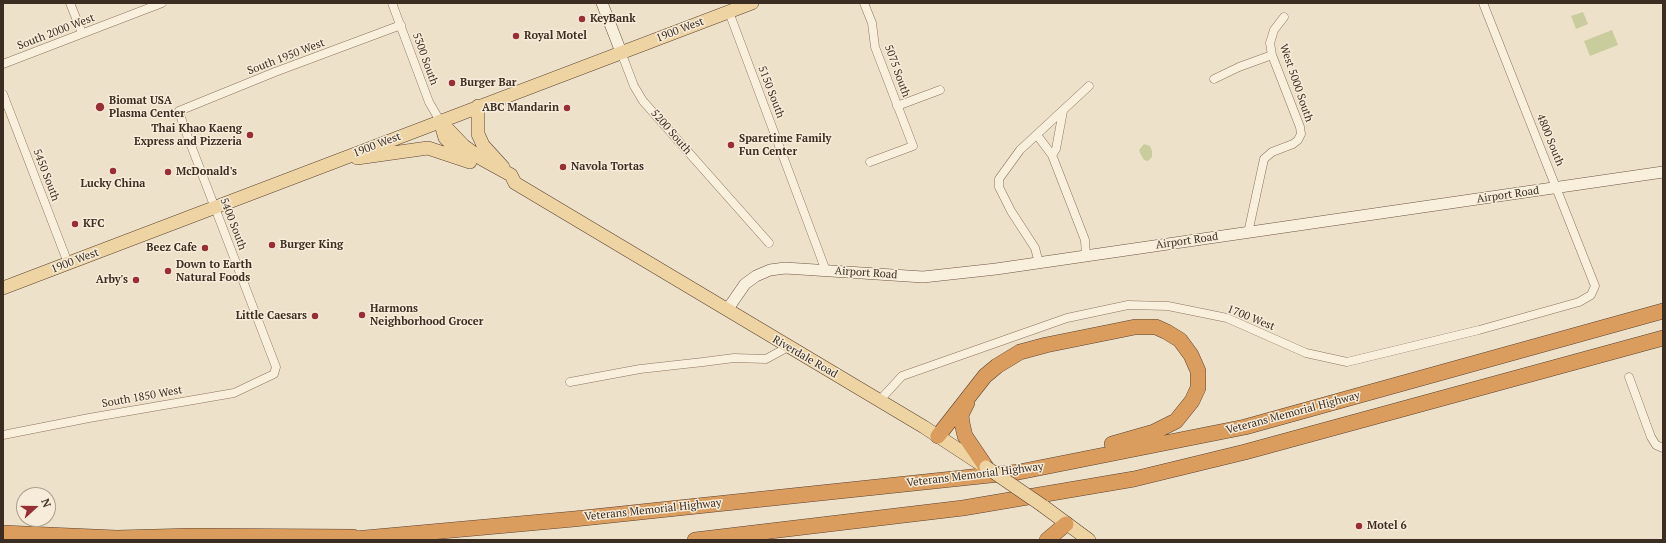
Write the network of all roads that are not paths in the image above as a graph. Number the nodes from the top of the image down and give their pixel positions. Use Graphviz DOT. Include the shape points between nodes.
graph roads {
  1 [pos="70,3"];
  2 [pos="162,3"];
  3 [pos="392,3"];
  4 [pos="602,3"];
  5 [pos="752,3"];
  6 [pos="864,3"];
  7 [pos="1483,3"];
  8 [pos="729,12"];
  9 [pos="1284,17"];
  10 [pos="400,25"];
  11 [pos="82,33"];
  12 [pos="621,52"];
  13 [pos="1272,55"];
  14 [pos="3,64"];
  15 [pos="1214,79"];
  16 [pos="1090,86"];
  17 [pos="940,90"];
  18 [pos="3,94"];
  19 [pos="478,106"];
  20 [pos="898,106"];
  21 [pos="179,111"];
  22 [pos="1063,111"];
  23 [pos="440,121"];
  24 [pos="1037,135"];
  25 [pos="1052,155"];
  26 [pos="332,162"];
  27 [pos="470,162"];
  28 [pos="870,162"];
  29 [pos="1663,172"];
  30 [pos="513,179"];
  31 [pos="1556,188"];
  32 [pos="215,207"];
  33 [pos="1248,232"];
  34 [pos="769,243"];
  35 [pos="1086,256"];
  36 [pos="68,263"];
  37 [pos="1039,263"];
  38 [pos="826,271"];
  39 [pos="1595,286"];
  40 [pos="3,288"];
  41 [pos="727,310"];
  42 [pos="1663,311"];
  43 [pos="1663,338"];
  44 [pos="788,347"];
  45 [pos="276,367"];
  46 [pos="1629,378"];
  47 [pos="570,382"];
  48 [pos="971,393"];
  49 [pos="879,401"];
  50 [pos="3,435"];
  51 [pos="938,436"];
  52 [pos="1663,448"];
  53 [pos="986,467"];
  54 [pos="1019,472"];
  55 [pos="963,508"];
  56 [pos="1066,524"];
  57 [pos="3,533"];
  58 [pos="372,537"];
  59 [pos="343,540"];
  60 [pos="695,540"];
  61 [pos="776,540"];
  62 [pos="1047,540"];
  63 [pos="1089,540"];
  1 -- 11 [label="street"];
  2 -- 11 [label="street, South 2000 West"];
  3 -- 10 [label="street, 5300 South"];
  4 -- 12 [label="street, 5200 South"];
  5 -- 8 [label="main road, 1900 West"];
  6 -- 20 [label="street, 5075 South" via="872,23 875,47"];
  7 -- 31 [label="street, 4800 South"];
  8 -- 12 [label="main road, 1900 West"];
  8 -- 38 [label="street, 5150 South"];
  9 -- 13 [label="street, West 5000 South" via="1274,30 1270,43"];
  10 -- 21 [label="street, South 1950 West"];
  10 -- 23 [label="street, 5300 South" via="429,102"];
  11 -- 14 [label="street, South 2000 West"];
  12 -- 19 [label="main road, 1900 West"];
  12 -- 34 [label="street, 5200 South" via="634,86 643,101"];
  13 -- 15 [label="street"];
  13 -- 33 [label="street, West 5000 South" via="1301,134 1293,144 1272,152 1264,159"];
  16 -- 22 [label="street"];
  17 -- 20 [label="street"];
  18 -- 36 [label="street, 5450 South"];
  19 -- 23 [label="main road, 1900 West"];
  19 -- 30 [label="main road" via="478,134 483,145"];
  20 -- 28 [label="street, 5075 South" via="913,146"];
  21 -- 32 [label="street, 5400 South"];
  22 -- 24 [label="street"];
  22 -- 25 [label="street" via="1056,149"];
  23 -- 26 [label="main road, 1900 West"];
  23 -- 27 [label="main road, Riverdale Road" via="445,138"];
  23 -- 30 [label="main road, Riverdale Road" via="464,146"];
  24 -- 25 [label="street"];
  24 -- 37 [label="street" via="1020,150 999,179 999,187 1035,248"];
  25 -- 35 [label="street" via="1085,240"];
  26 -- 27 [label="main road" via="428,148"];
  26 -- 32 [label="main road, 1900 West"];
  27 -- 30 [label="main road, Riverdale Road" via="508,183"];
  29 -- 31 [label="street, Airport Road"];
  30 -- 41 [label="main road, Riverdale Road"];
  31 -- 33 [label="street, Airport Road"];
  31 -- 39 [label="street, 4800 South"];
  32 -- 36 [label="main road, 1900 West"];
  32 -- 45 [label="street, 5400 South"];
  33 -- 35 [label="street, Airport Road"];
  35 -- 37 [label="street, Airport Road"];
  36 -- 40 [label="main road, 1900 West"];
  37 -- 38 [label="street, Airport Road" via="923,277"];
  38 -- 41 [label="street, Airport Road" via="785,268 770,270 745,284"];
  39 -- 49 [label="street, 1700 West" via="1591,296 1579,302 1480,330 1347,362 1306,353 1227,318 1168,306 1128,305 1067,318 902,376"];
  41 -- 44 [label="main road, Riverdale Road"];
  42 -- 54 [label="highway, Veterans Memorial Highway" via="1245,427"];
  43 -- 55 [label="highway" via="1167,471 1080,489"];
  44 -- 47 [label="street" via="766,359 734,358 640,369"];
  44 -- 49 [label="main road, Riverdale Road"];
  45 -- 50 [label="street, South 1850 West" via="274,374 234,393"];
  46 -- 52 [label="street" via="1650,437 1656,445"];
  48 -- 51 [label="highway"];
  48 -- 53 [label="highway" via="962,414 962,423 965,436"];
  48 -- 54 [label="highway" via="996,366 1020,352 1135,327 1156,327 1167,332 1180,340 1191,354 1198,371 1198,388 1192,401 1176,421 1154,432"];
  49 -- 51 [label="main road, Riverdale Road"];
  51 -- 53 [label="main road, Riverdale Road"];
  53 -- 56 [label="main road, Riverdale Road, bridge"];
  54 -- 58 [label="highway, Veterans Memorial Highway" via="574,519"];
  55 -- 60 [label="highway"];
  55 -- 61 [label="highway" via="920,521"];
  56 -- 62 [label="highway"];
  56 -- 63 [label="main road, Riverdale Road"];
  57 -- 58 [label="highway" via="117,538"];
  58 -- 59 [label="highway, Veterans Memorial Highway"];
}
